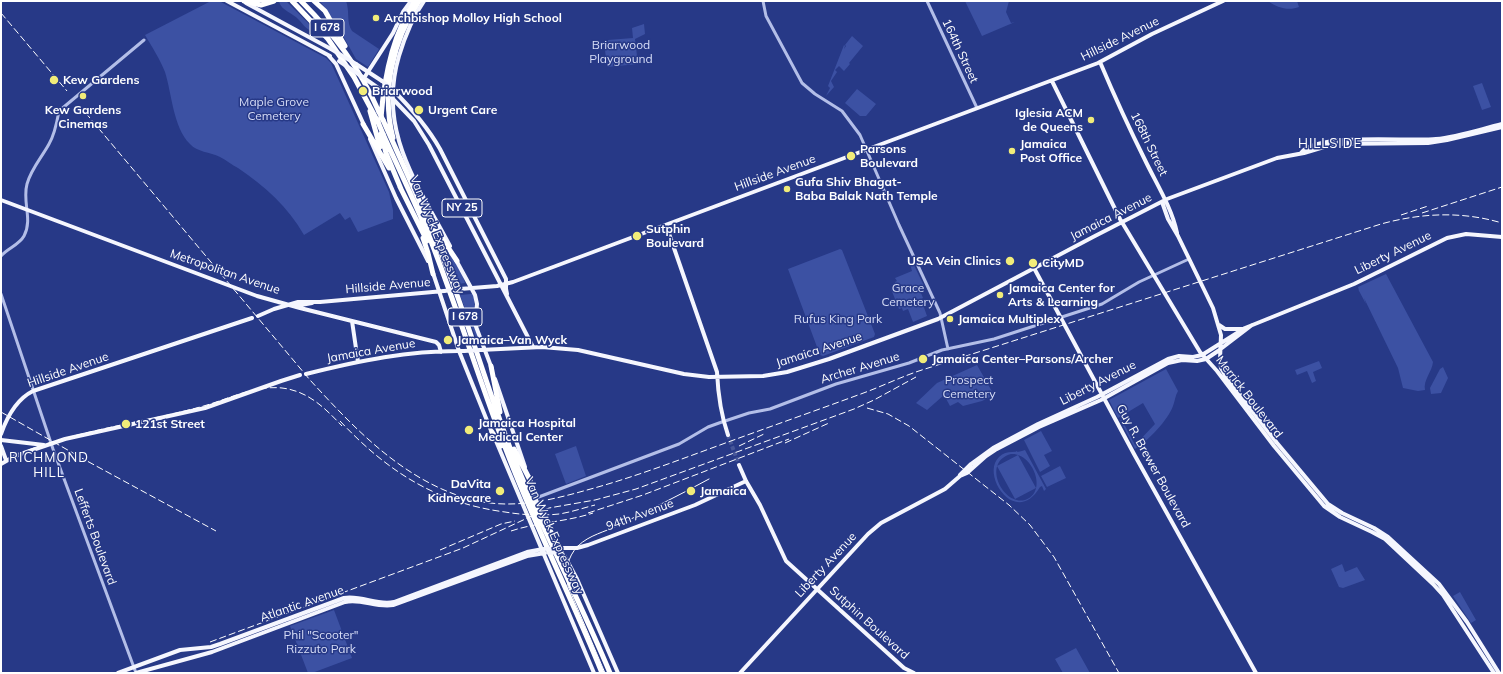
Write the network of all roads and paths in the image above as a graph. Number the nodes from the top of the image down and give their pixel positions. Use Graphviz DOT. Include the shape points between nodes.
graph roads {
  1 [pos="227,1"];
  2 [pos="243,1"];
  3 [pos="274,1"];
  4 [pos="292,1"];
  5 [pos="301,1"];
  6 [pos="314,1"];
  7 [pos="411,1"];
  8 [pos="415,1"];
  9 [pos="419,1"];
  10 [pos="424,1"];
  11 [pos="763,1"];
  12 [pos="927,1"];
  13 [pos="1223,1"];
  14 [pos="305,35"];
  15 [pos="144,40"];
  16 [pos="301,41"];
  17 [pos="328,55"];
  18 [pos="350,58"];
  19 [pos="1100,62"];
  20 [pos="366,75"];
  21 [pos="1052,81"];
  22 [pos="392,89"];
  23 [pos="363,93"];
  24 [pos="392,98"];
  25 [pos="977,108"];
  26 [pos="380,121"];
  27 [pos="363,124"];
  28 [pos="1502,125"];
  29 [pos="866,150"];
  30 [pos="398,154"];
  31 [pos="387,165"];
  32 [pos="401,190"];
  33 [pos="1,200"];
  34 [pos="1163,201"];
  35 [pos="421,206"];
  36 [pos="26,210"];
  37 [pos="415,218"];
  38 [pos="1122,222"];
  39 [pos="666,225"];
  40 [pos="1178,236"];
  41 [pos="1502,237"];
  42 [pos="1,256"];
  43 [pos="1189,259"];
  44 [pos="457,261"];
  45 [pos="1034,268"];
  46 [pos="433,274"];
  47 [pos="1154,275"];
  48 [pos="446,282"];
  49 [pos="504,285"];
  50 [pos="472,288"];
  51 [pos="438,292"];
  52 [pos="1,294"];
  53 [pos="316,302"];
  54 [pos="291,305"];
  55 [pos="306,305"];
  56 [pos="313,311"];
  57 [pos="258,316"];
  58 [pos="941,317"];
  59 [pos="252,318"];
  60 [pos="1060,318"];
  61 [pos="352,321"];
  62 [pos="1218,325"];
  63 [pos="1252,325"];
  64 [pos="1243,329"];
  65 [pos="1221,343"];
  66 [pos="533,347"];
  67 [pos="948,349"];
  68 [pos="1221,349"];
  69 [pos="485,350"];
  70 [pos="458,351"];
  71 [pos="441,352"];
  72 [pos="1202,355"];
  73 [pos="1206,359"];
  74 [pos="358,362"];
  75 [pos="491,366"];
  76 [pos="306,374"];
  77 [pos="300,375"];
  78 [pos="717,377"];
  79 [pos="33,391"];
  80 [pos="1103,396"];
  81 [pos="724,422"];
  82 [pos="504,430"];
  83 [pos="492,432"];
  84 [pos="1,434"];
  85 [pos="728,435"];
  86 [pos="506,438"];
  87 [pos="1,440"];
  88 [pos="31,444"];
  89 [pos="51,444"];
  90 [pos="46,445"];
  91 [pos="1,446"];
  92 [pos="33,450"];
  93 [pos="6,460"];
  94 [pos="511,462"];
  95 [pos="1,464"];
  96 [pos="739,465"];
  97 [pos="530,480"];
  98 [pos="746,481"];
  99 [pos="536,498"];
  100 [pos="560,550"];
  101 [pos="543,551"];
  102 [pos="817,590"];
  103 [pos="134,667"];
  104 [pos="118,673"];
  105 [pos="136,673"];
  106 [pos="594,673"];
  107 [pos="602,673"];
  108 [pos="610,673"];
  109 [pos="618,673"];
  110 [pos="740,673"];
  111 [pos="914,673"];
  112 [pos="1256,673"];
  113 [pos="1494,673"];
  114 [pos="1499,673"];
  1 -- 16 [label="main road"];
  2 -- 3 [label="highway" via="261,5"];
  2 -- 14 [label="main road, NY 25"];
  4 -- 23 [label="highway, Van Wyck Expressway / I 678" via="328,39"];
  5 -- 18 [label="highway, Van Wyck Expressway / I 678" via="331,32"];
  6 -- 18 [label="highway" via="326,13"];
  7 -- 20 [label="main road" via="394,33"];
  8 -- 32 [label="highway" via="401,26 390,58 381,116 381,137"];
  9 -- 30 [label="highway" via="399,41 390,78 389,114"];
  10 -- 22 [label="main road, Van Wyck Expressway" via="402,44"];
  11 -- 29 [label="street" via="766,16 802,83 842,112 857,130"];
  12 -- 25 [label="street, 164th Street"];
  13 -- 19 [label="main road, Hillside Avenue"];
  14 -- 16 [label="main road"];
  14 -- 20 [label="main road, NY 25, bridge" via="364,69"];
  15 -- 36 [label="street" via="59,111 50,142 29,176 24,200"];
  16 -- 17 [label="main road"];
  17 -- 20 [label="main road, bridge"];
  17 -- 27 [label="main road" via="335,61"];
  18 -- 26 [label="highway, Van Wyck Expressway / I 678, bridge" via="370,90"];
  19 -- 21 [label="main road, Hillside Avenue"];
  19 -- 34 [label="main road, 168th Street"];
  20 -- 22 [label="main road, NY 25, bridge"];
  20 -- 24 [label="main road, NY 25, bridge" via="372,83"];
  21 -- 25 [label="main road, Hillside Avenue"];
  21 -- 38 [label="main road, Merrick Boulevard"];
  22 -- 24 [label="main road, Van Wyck Expressway"];
  22 -- 49 [label="main road, NY 25" via="415,113 434,139 506,279"];
  23 -- 26 [label="highway, Van Wyck Expressway / I 678"];
  23 -- 31 [label="highway"];
  24 -- 44 [label="main road, Van Wyck Expressway" via="395,129 401,151"];
  24 -- 49 [label="main road, NY 25" via="414,121 430,145"];
  25 -- 29 [label="main road, Hillside Avenue"];
  26 -- 30 [label="highway, Van Wyck Expressway / I 678"];
  26 -- 48 [label="highway, Van Wyck Expressway / I 678, bridge" via="383,134"];
  27 -- 31 [label="highway"];
  27 -- 46 [label="main road, Van Wyck Expressway"];
  28 -- 34 [label="main road, Jamaica Avenue" via="1431,140 1331,141"];
  29 -- 39 [label="main road, Hillside Avenue"];
  29 -- 58 [label="street"];
  30 -- 35 [label="highway, Van Wyck Expressway / I 678"];
  31 -- 32 [label="highway"];
  32 -- 37 [label="highway"];
  33 -- 36 [label="main road, Metropolitan Avenue"];
  34 -- 38 [label="main road, Jamaica Avenue"];
  34 -- 40 [label="main road, 168th Street"];
  34 -- 40 [label="main road, 168th Street" via="1168,219"];
  35 -- 44 [label="highway"];
  35 -- 82 [label="highway, Van Wyck Expressway / I 678" via="452,281"];
  36 -- 42 [label="street" via="28,221 25,234"];
  36 -- 54 [label="main road, Metropolitan Avenue" via="257,296"];
  37 -- 46 [label="highway"];
  37 -- 48 [label="highway"];
  38 -- 45 [label="main road, Jamaica Avenue"];
  38 -- 47 [label="main road, Merrick Boulevard"];
  39 -- 49 [label="main road, Hillside Avenue"];
  39 -- 78 [label="main road"];
  40 -- 43 [label="main road, 168th Street"];
  41 -- 63 [label="main road, Liberty Avenue" via="1466,234 1447,238 1354,284"];
  43 -- 47 [label="street, Archer Avenue"];
  43 -- 62 [label="main road, 168th Street" via="1211,302"];
  44 -- 50 [label="main road, Van Wyck Expressway"];
  45 -- 58 [label="main road, Jamaica Avenue"];
  45 -- 60 [label="main road, Guy R. Brewer Boulevard"];
  46 -- 51 [label="main road, Van Wyck Expressway"];
  47 -- 60 [label="street, Archer Avenue" via="1102,304"];
  47 -- 72 [label="main road, Merrick Boulevard"];
  48 -- 94 [label="highway, Van Wyck Expressway / I 678"];
  49 -- 50 [label="main road, Hillside Avenue"];
  49 -- 66 [label="main road"];
  50 -- 51 [label="main road, Hillside Avenue, bridge"];
  50 -- 69 [label="main road, Van Wyck Expressway" via="477,302 475,324"];
  51 -- 53 [label="main road, Hillside Avenue"];
  51 -- 70 [label="main road, Van Wyck Expressway"];
  52 -- 79 [label="street, Lefferts Boulevard"];
  53 -- 54 [label="main road, Hillside Avenue" via="298,302"];
  53 -- 55 [label="main road, Hillside Avenue"];
  54 -- 55 [label="main road, Hillside Avenue"];
  54 -- 56 [label="main road, Metropolitan Avenue"];
  54 -- 57 [label="main road, Hillside Avenue"];
  55 -- 56 [label="main road"];
  56 -- 61 [label="main road, Metropolitan Avenue"];
  58 -- 67 [label="street"];
  58 -- 78 [label="main road, Jamaica Avenue" via="790,372 763,376"];
  59 -- 79 [label="main road, Hillside Avenue"];
  60 -- 67 [label="street, Archer Avenue" via="994,339"];
  60 -- 80 [label="main road, Guy R. Brewer Boulevard"];
  61 -- 71 [label="main road, Metropolitan Avenue" via="436,342"];
  61 -- 74 [label="main road"];
  62 -- 64 [label="main road" via="1227,329"];
  62 -- 65 [label="main road, 168th Street"];
  63 -- 64 [label="main road, Liberty Avenue"];
  63 -- 68 [label="main road, Liberty Avenue"];
  64 -- 65 [label="main road, Liberty Avenue"];
  65 -- 68 [label="main road, 168th Street"];
  65 -- 72 [label="main road, Liberty Avenue"];
  66 -- 69 [label="main road, Jamaica Avenue"];
  66 -- 78 [label="main road, Jamaica Avenue" via="582,350 684,374"];
  67 -- 81 [label="street, Archer Avenue"];
  68 -- 73 [label="main road, Liberty Avenue"];
  68 -- 114 [label="main road, Merrick Boulevard" via="1220,363 1225,375 1312,486 1328,504 1388,537 1439,584"];
  69 -- 70 [label="main road, Jamaica Avenue, bridge"];
  69 -- 75 [label="main road, Van Wyck Expressway"];
  70 -- 71 [label="main road, Jamaica Avenue"];
  70 -- 83 [label="main road, Van Wyck Expressway"];
  71 -- 74 [label="main road, Jamaica Avenue" via="408,353"];
  72 -- 73 [label="main road, Merrick Boulevard"];
  72 -- 80 [label="main road, Liberty Avenue" via="1170,358"];
  73 -- 80 [label="main road, Liberty Avenue" via="1168,363"];
  73 -- 113 [label="main road, Merrick Boulevard" via="1324,506 1385,540 1434,584"];
  74 -- 76 [label="main road, Jamaica Avenue"];
  75 -- 82 [label="highway"];
  75 -- 97 [label="main road, Van Wyck Expressway"];
  77 -- 89 [label="main road" via="205,408 83,434"];
  78 -- 81 [label="main road"];
  79 -- 84 [label="main road, Hillside Avenue" via="18,403"];
  79 -- 89 [label="street, Lefferts Boulevard"];
  80 -- 102 [label="main road, Liberty Avenue" via="995,450 942,490 876,526"];
  80 -- 112 [label="main road, Guy R. Brewer Boulevard"];
  81 -- 85 [label="main road"];
  81 -- 99 [label="street, Archer Avenue" via="708,427 678,445"];
  82 -- 86 [label="highway, Van Wyck Expressway / I 678"];
  83 -- 94 [label="highway"];
  83 -- 101 [label="main road, Van Wyck Expressway"];
  86 -- 97 [label="highway"];
  86 -- 108 [label="highway, Van Wyck Expressway / I 678" via="544,531"];
  87 -- 88 [label="main road"];
  88 -- 90 [label="main road"];
  88 -- 92 [label="main road"];
  89 -- 90 [label="main road"];
  89 -- 103 [label="street, Lefferts Boulevard"];
  90 -- 92 [label="main road"];
  91 -- 93 [label="main road"];
  92 -- 93 [label="main road"];
  93 -- 95 [label="main road"];
  94 -- 107 [label="highway, Van Wyck Expressway / I 678"];
  96 -- 98 [label="main road, Sutphin Boulevard"];
  97 -- 99 [label="main road, Van Wyck Expressway"];
  98 -- 100 [label="main road, 94th Avenue" via="695,505 588,545"];
  98 -- 102 [label="main road, Sutphin Boulevard" via="786,561"];
  99 -- 100 [label="main road, Van Wyck Expressway"];
  100 -- 101 [label="main road, Atlantic Avenue, bridge"];
  100 -- 109 [label="main road, Van Wyck Expressway" via="574,573"];
  101 -- 103 [label="main road, Atlantic Avenue" via="527,552 394,602 344,598 220,644 182,649"];
  101 -- 105 [label="main road, Atlantic Avenue" via="393,605 345,602 212,652"];
  101 -- 106 [label="main road, Van Wyck Expressway"];
  102 -- 110 [label="main road, Liberty Avenue"];
  102 -- 111 [label="main road, Sutphin Boulevard" via="904,668"];
  103 -- 104 [label="main road, Atlantic Avenue"];
  103 -- 105 [label="street, Lefferts Boulevard"];
}
